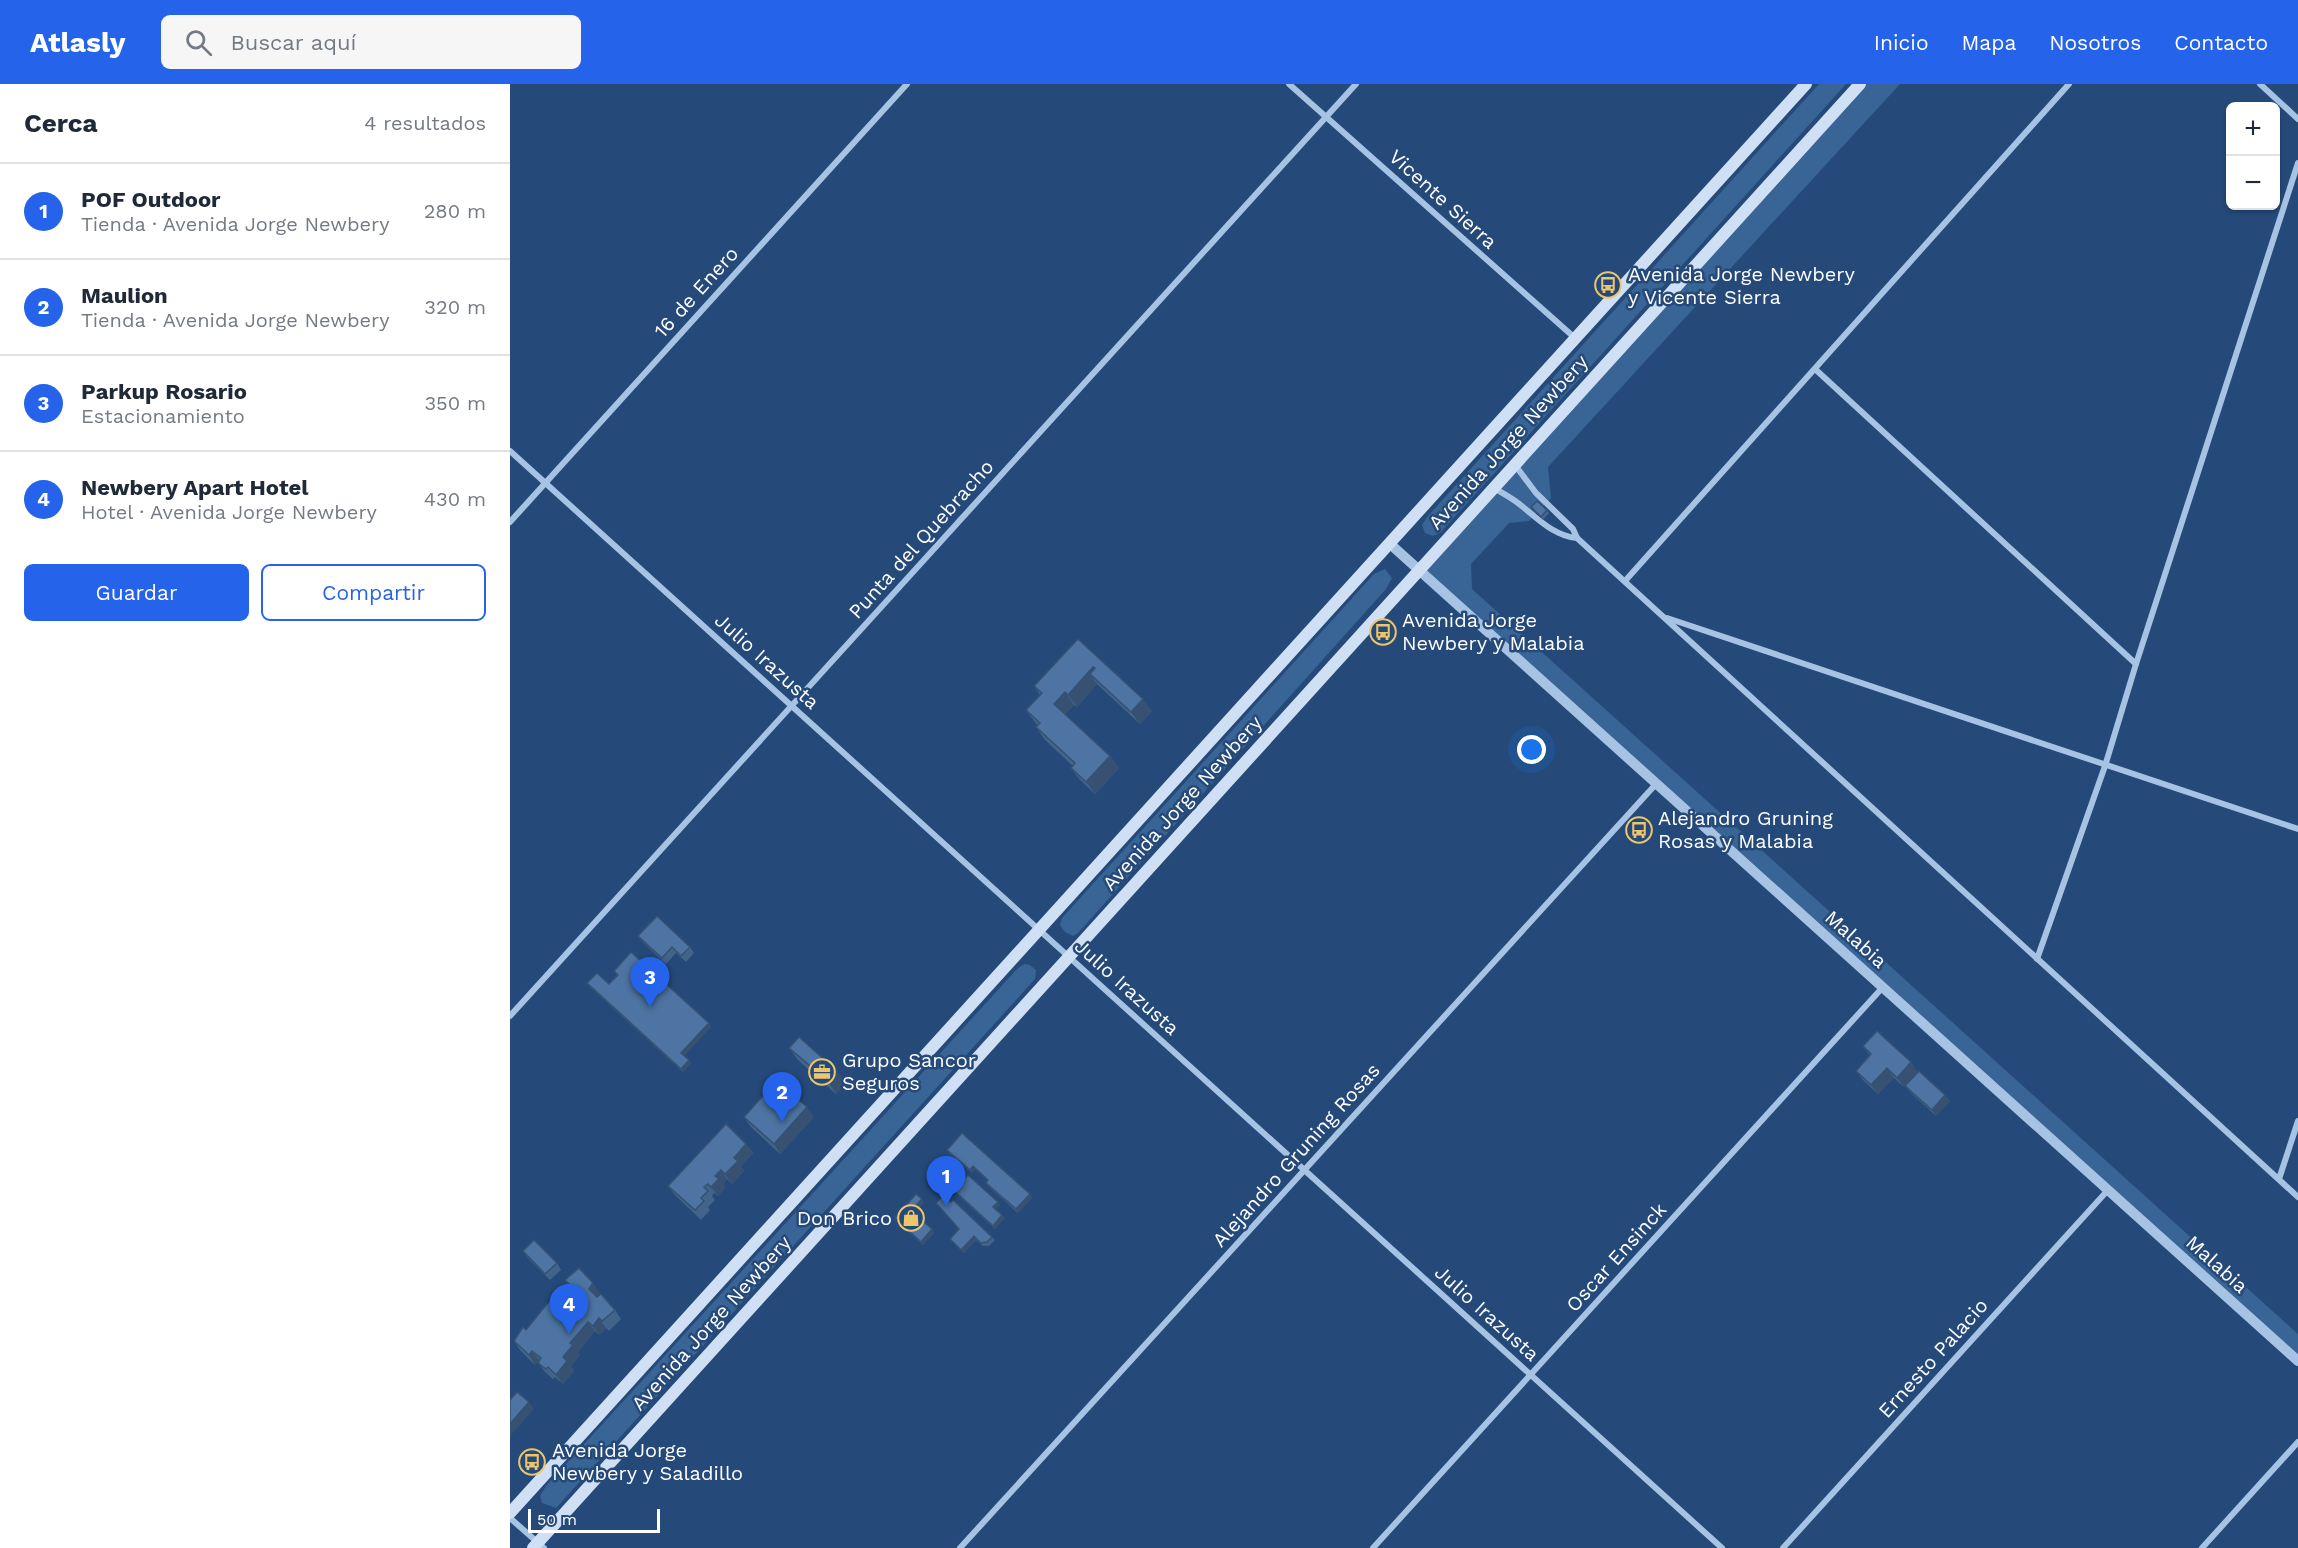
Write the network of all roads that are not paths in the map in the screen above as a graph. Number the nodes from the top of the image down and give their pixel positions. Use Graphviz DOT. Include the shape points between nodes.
graph roads {
  1 [pos="907,84"];
  2 [pos="1289,84"];
  3 [pos="1356,84"];
  4 [pos="1806,84"];
  5 [pos="1860,84"];
  6 [pos="2069,84"];
  7 [pos="2260,84"];
  8 [pos="1326,117"];
  9 [pos="2298,119"];
  10 [pos="2298,163"];
  11 [pos="1575,338"];
  12 [pos="1815,369"];
  13 [pos="510,451"];
  14 [pos="1514,464"];
  15 [pos="546,483"];
  16 [pos="1494,488"];
  17 [pos="510,522"];
  18 [pos="1577,538"];
  19 [pos="1389,543"];
  20 [pos="1419,570"];
  21 [pos="1625,581"];
  22 [pos="1663,616"];
  23 [pos="2136,664"];
  24 [pos="792,706"];
  25 [pos="2105,766"];
  26 [pos="1656,784"];
  27 [pos="2298,829"];
  28 [pos="1039,929"];
  29 [pos="1069,957"];
  30 [pos="2037,959"];
  31 [pos="1883,987"];
  32 [pos="510,1016"];
  33 [pos="2298,1121"];
  34 [pos="1304,1170"];
  35 [pos="2279,1179"];
  36 [pos="2108,1190"];
  37 [pos="2298,1197"];
  38 [pos="2298,1361"];
  39 [pos="1530,1375"];
  40 [pos="2298,1442"];
  41 [pos="510,1513"];
  42 [pos="510,1518"];
  43 [pos="538,1546"];
  44 [pos="960,1548"];
  45 [pos="1373,1548"];
  46 [pos="1722,1548"];
  47 [pos="1783,1548"];
  48 [pos="2202,1548"];
  1 -- 15 [label="street, 16 de Enero"];
  2 -- 8 [label="street, Vicente Sierra"];
  3 -- 8 [label="street, Punta del Quebracho"];
  4 -- 11 [label="main road, Avenida Jorge Newbery"];
  5 -- 14 [label="main road, Avenida Jorge Newbery"];
  6 -- 12 [label="street"];
  7 -- 9 [label="street"];
  8 -- 11 [label="street, Vicente Sierra"];
  8 -- 24 [label="street, Punta del Quebracho"];
  10 -- 23 [label="street"];
  11 -- 19 [label="main road, Avenida Jorge Newbery"];
  12 -- 21 [label="street"];
  12 -- 23 [label="street"];
  13 -- 15 [label="street, Julio Irazusta"];
  14 -- 16 [label="main road, Avenida Jorge Newbery"];
  14 -- 18 [label="street"];
  15 -- 17 [label="street, 16 de Enero"];
  15 -- 24 [label="street, Julio Irazusta"];
  16 -- 18 [label="street" via="1545,525"];
  16 -- 20 [label="main road, Avenida Jorge Newbery"];
  18 -- 21 [label="street"];
  19 -- 20 [label="street, Malabia"];
  19 -- 28 [label="main road, Avenida Jorge Newbery"];
  20 -- 26 [label="street, Malabia"];
  20 -- 29 [label="main road, Avenida Jorge Newbery"];
  21 -- 22 [label="street"];
  22 -- 25 [label="street"];
  22 -- 30 [label="street"];
  23 -- 25 [label="street"];
  24 -- 28 [label="street, Julio Irazusta"];
  24 -- 32 [label="street, Punta del Quebracho"];
  25 -- 27 [label="street"];
  25 -- 30 [label="street"];
  26 -- 31 [label="street, Malabia"];
  26 -- 34 [label="street, Alejandro Gruning Rosas"];
  28 -- 29 [label="street, Julio Irazusta"];
  28 -- 41 [label="main road, Avenida Jorge Newbery"];
  29 -- 34 [label="street, Julio Irazusta"];
  29 -- 43 [label="main road, Avenida Jorge Newbery"];
  30 -- 35 [label="street"];
  31 -- 36 [label="street, Malabia"];
  31 -- 39 [label="street, Oscar Ensinck"];
  33 -- 35 [label="street"];
  34 -- 39 [label="street, Julio Irazusta"];
  34 -- 44 [label="street, Alejandro Gruning Rosas"];
  35 -- 37 [label="street"];
  36 -- 38 [label="street, Malabia"];
  36 -- 47 [label="street, Ernesto Palacio"];
  39 -- 45 [label="street, Oscar Ensinck"];
  39 -- 46 [label="street, Julio Irazusta"];
  40 -- 48 [label="street"];
  42 -- 43 [label="street"];
}
